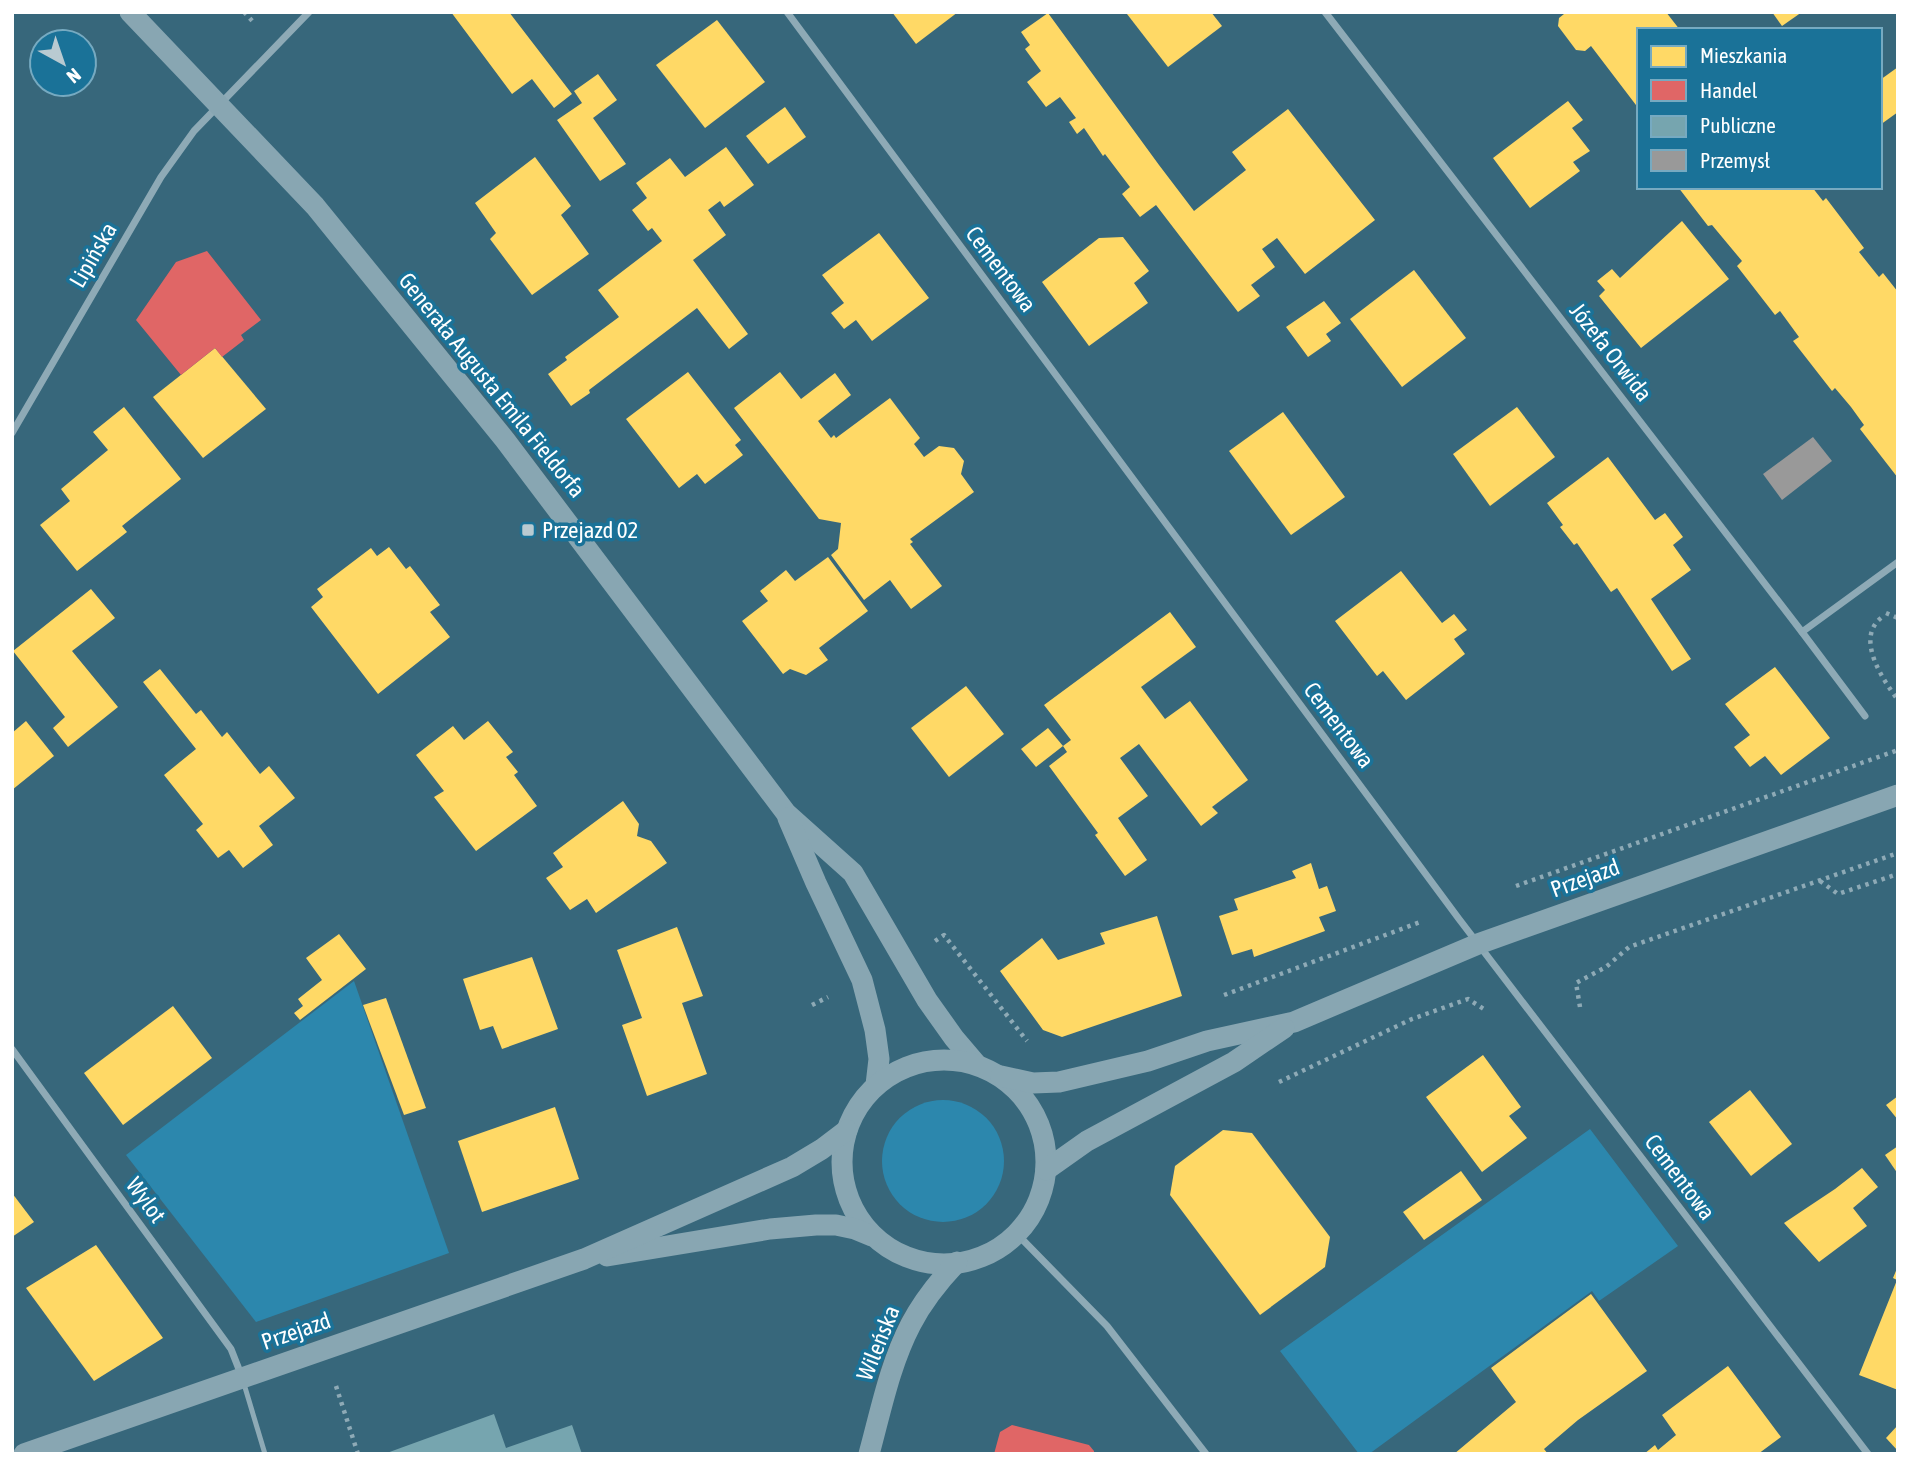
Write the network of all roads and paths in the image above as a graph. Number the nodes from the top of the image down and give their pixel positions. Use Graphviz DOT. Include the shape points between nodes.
graph roads {
  1 [pos="130,12"];
  2 [pos="244,12"];
  3 [pos="309,12"];
  4 [pos="787,12"];
  5 [pos="1325,12"];
  6 [pos="258,27"];
  7 [pos="219,104"];
  8 [pos="12,415"];
  9 [pos="19,422"];
  10 [pos="12,433"];
  11 [pos="1898,562"];
  12 [pos="1892,609"];
  13 [pos="1886,613"];
  14 [pos="1898,618"];
  15 [pos="1802,632"];
  16 [pos="1898,700"];
  17 [pos="1865,716"];
  18 [pos="1898,795"];
  19 [pos="786,813"];
  20 [pos="1898,853"];
  21 [pos="1898,874"];
  22 [pos="1820,880"];
  23 [pos="944,935"];
  24 [pos="1478,944"];
  25 [pos="1580,1007"];
  26 [pos="1494,1015"];
  27 [pos="1294,1022"];
  28 [pos="1031,1045"];
  29 [pos="12,1049"];
  30 [pos="977,1065"];
  31 [pos="1001,1076"];
  32 [pos="1277,1083"];
  33 [pos="876,1085"];
  34 [pos="847,1130"];
  35 [pos="1046,1170"];
  36 [pos="1016,1233"];
  37 [pos="874,1237"];
  38 [pos="584,1259"];
  39 [pos="957,1262"];
  40 [pos="243,1378"];
  41 [pos="335,1381"];
  42 [pos="24,1454"];
  43 [pos="265,1454"];
  44 [pos="358,1454"];
  45 [pos="869,1454"];
  46 [pos="1206,1454"];
  47 [pos="1868,1454"];
  1 -- 7 [label="street, Generała Augusta Emila Fieldorfa"];
  2 -- 6 [label="path"];
  3 -- 7 [label="street, Lipińska"];
  4 -- 24 [label="street, Cementowa"];
  5 -- 15 [label="street, Józefa Orwida"];
  7 -- 9 [label="street, Lipińska" via="161,177"];
  7 -- 19 [label="street, Generała Augusta Emila Fieldorfa" via="315,206 505,440"];
  8 -- 9 [label="lane"];
  9 -- 10 [label="street, Lipińska"];
  11 -- 15 [label="street"];
  12 -- 13 [label="path"];
  13 -- 14 [label="path"];
  13 -- 16 [label="path" via="1871,630 1871,644 1881,678"];
  15 -- 17 [label="street, Józefa Orwida"];
  18 -- 24 [label="street, Przejazd"];
  19 -- 30 [label="street, Generała Augusta Emila Fieldorfa" via="852,873 927,1000"];
  19 -- 33 [label="street, Generała Augusta Emila Fieldorfa" via="862,981 875,1030"];
  20 -- 22 [label="path"];
  21 -- 22 [label="path" via="1838,894"];
  22 -- 25 [label="path" via="1629,947 1606,967 1576,983"];
  23 -- 28 [label="path"];
  24 -- 27 [label="street, Przejazd"];
  24 -- 47 [label="street, Cementowa"];
  26 -- 32 [label="path" via="1468,999 1412,1019"];
  27 -- 31 [label="street, Przejazd" via="1059,1082 1033,1083"];
  27 -- 35 [label="street, Przejazd" via="1234,1062 1087,1141"];
  29 -- 40 [label="street, Wylot" via="231,1349"];
  30 -- 31 [label="street"];
  30 -- 33 [label="street" via="950,1059 924,1061 898,1070"];
  31 -- 35 [label="street" via="1021,1094 1036,1117"];
  33 -- 34 [label="street" via="858,1106"];
  34 -- 37 [label="street" via="843,1179 849,1200"];
  34 -- 38 [label="street, Przejazd" via="792,1167"];
  35 -- 36 [label="street" via="1040,1196"];
  36 -- 39 [label="street" via="979,1258"];
  36 -- 46 [label="street" via="1107,1326"];
  37 -- 38 [label="street, Przejazd" via="836,1225 816,1225"];
  37 -- 39 [label="street" via="913,1259"];
  38 -- 40 [label="street, Przejazd"];
  39 -- 45 [label="street, Wileńska" via="911,1324 892,1367"];
  40 -- 42 [label="street, Przejazd"];
  40 -- 43 [label="lane"];
  41 -- 44 [label="path"];
}
